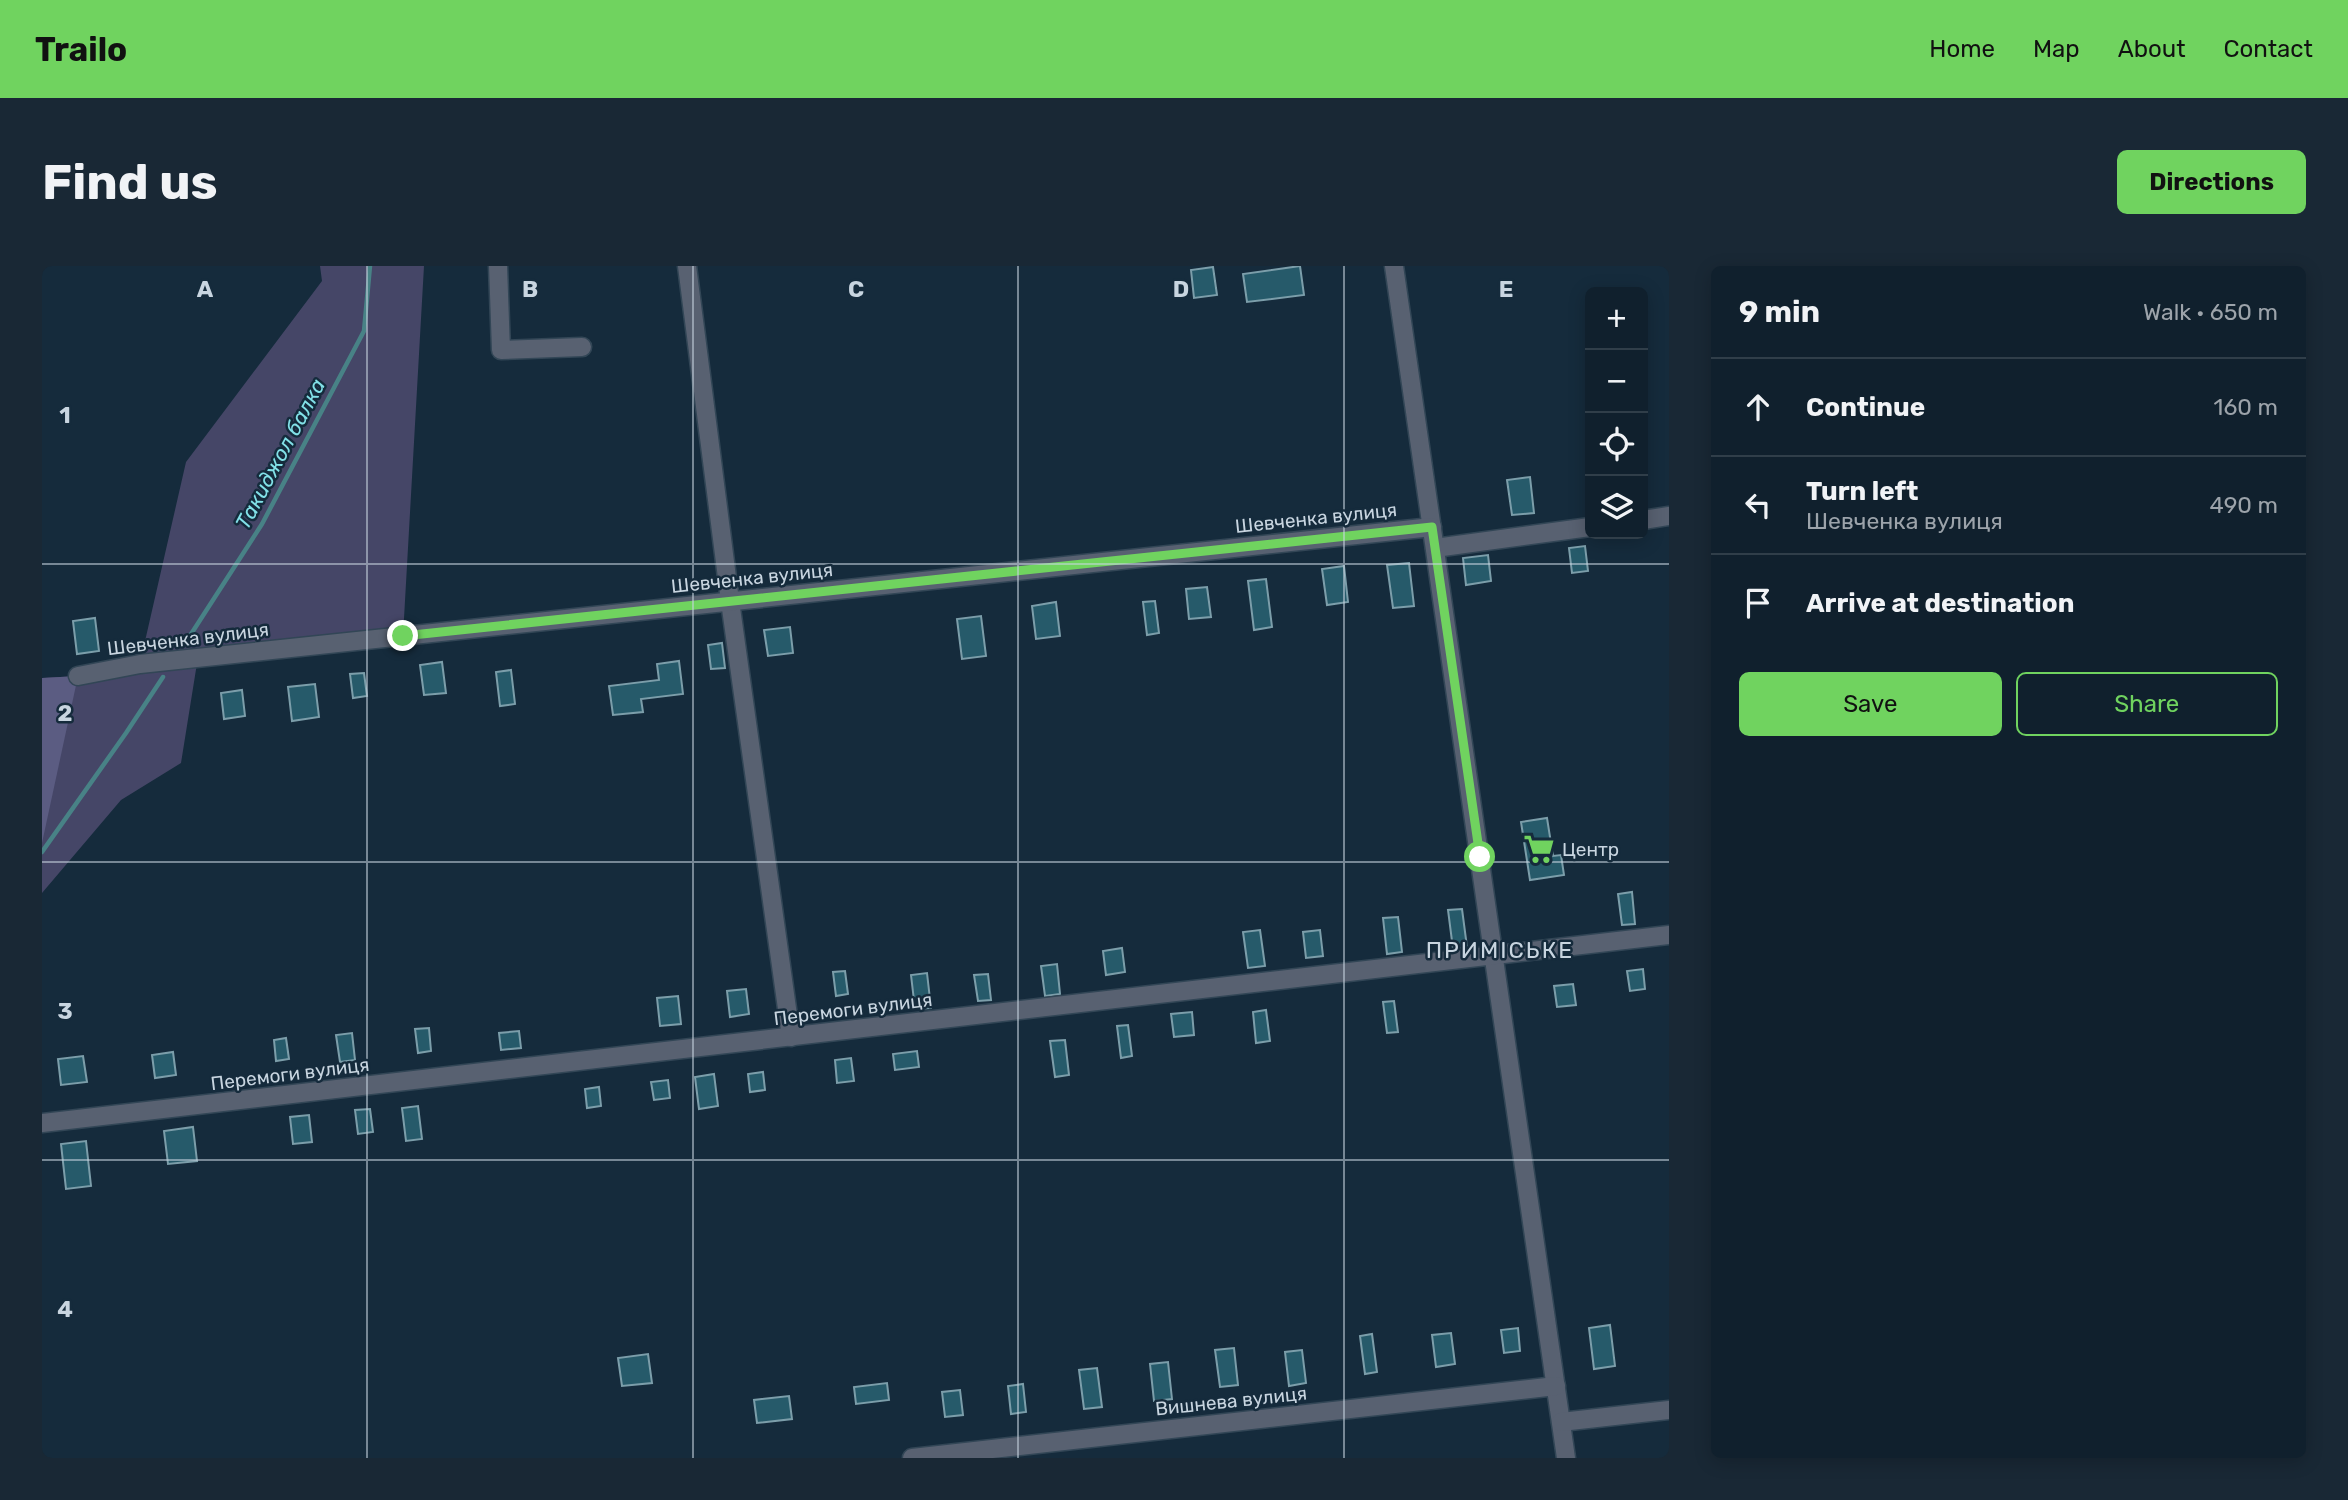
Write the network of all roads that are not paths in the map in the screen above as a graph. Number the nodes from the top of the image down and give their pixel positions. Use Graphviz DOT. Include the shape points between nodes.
graph roads {
  1 [pos="498,266"];
  2 [pos="687,266"];
  3 [pos="1394,266"];
  4 [pos="582,347"];
  5 [pos="1669,516"];
  6 [pos="1648,519"];
  7 [pos="1432,527"];
  8 [pos="1585,528"];
  9 [pos="1435,548"];
  10 [pos="730,601"];
  11 [pos="78,676"];
  12 [pos="1669,935"];
  13 [pos="1494,956"];
  14 [pos="791,1037"];
  15 [pos="42,1123"];
  16 [pos="1556,1386"];
  17 [pos="1669,1409"];
  18 [pos="1561,1422"];
  19 [pos="912,1458"];
  20 [pos="1566,1458"];
  1 -- 4 [label="street" via="501,350"];
  2 -- 10 [label="street"];
  3 -- 7 [label="street"];
  5 -- 6 [label="street"];
  7 -- 9 [label="street"];
  7 -- 10 [label="street, Шевченка вулиця"];
  8 -- 9 [label="street"];
  9 -- 13 [label="street"];
  10 -- 11 [label="street, Шевченка вулиця" via="140,664"];
  10 -- 14 [label="street"];
  12 -- 13 [label="street, Перемоги вулиця"];
  13 -- 14 [label="street, Перемоги вулиця"];
  13 -- 16 [label="street"];
  14 -- 15 [label="street, Перемоги вулиця"];
  16 -- 18 [label="street"];
  16 -- 19 [label="street, Вишнева вулиця"];
  17 -- 18 [label="street"];
  18 -- 20 [label="street"];
}
